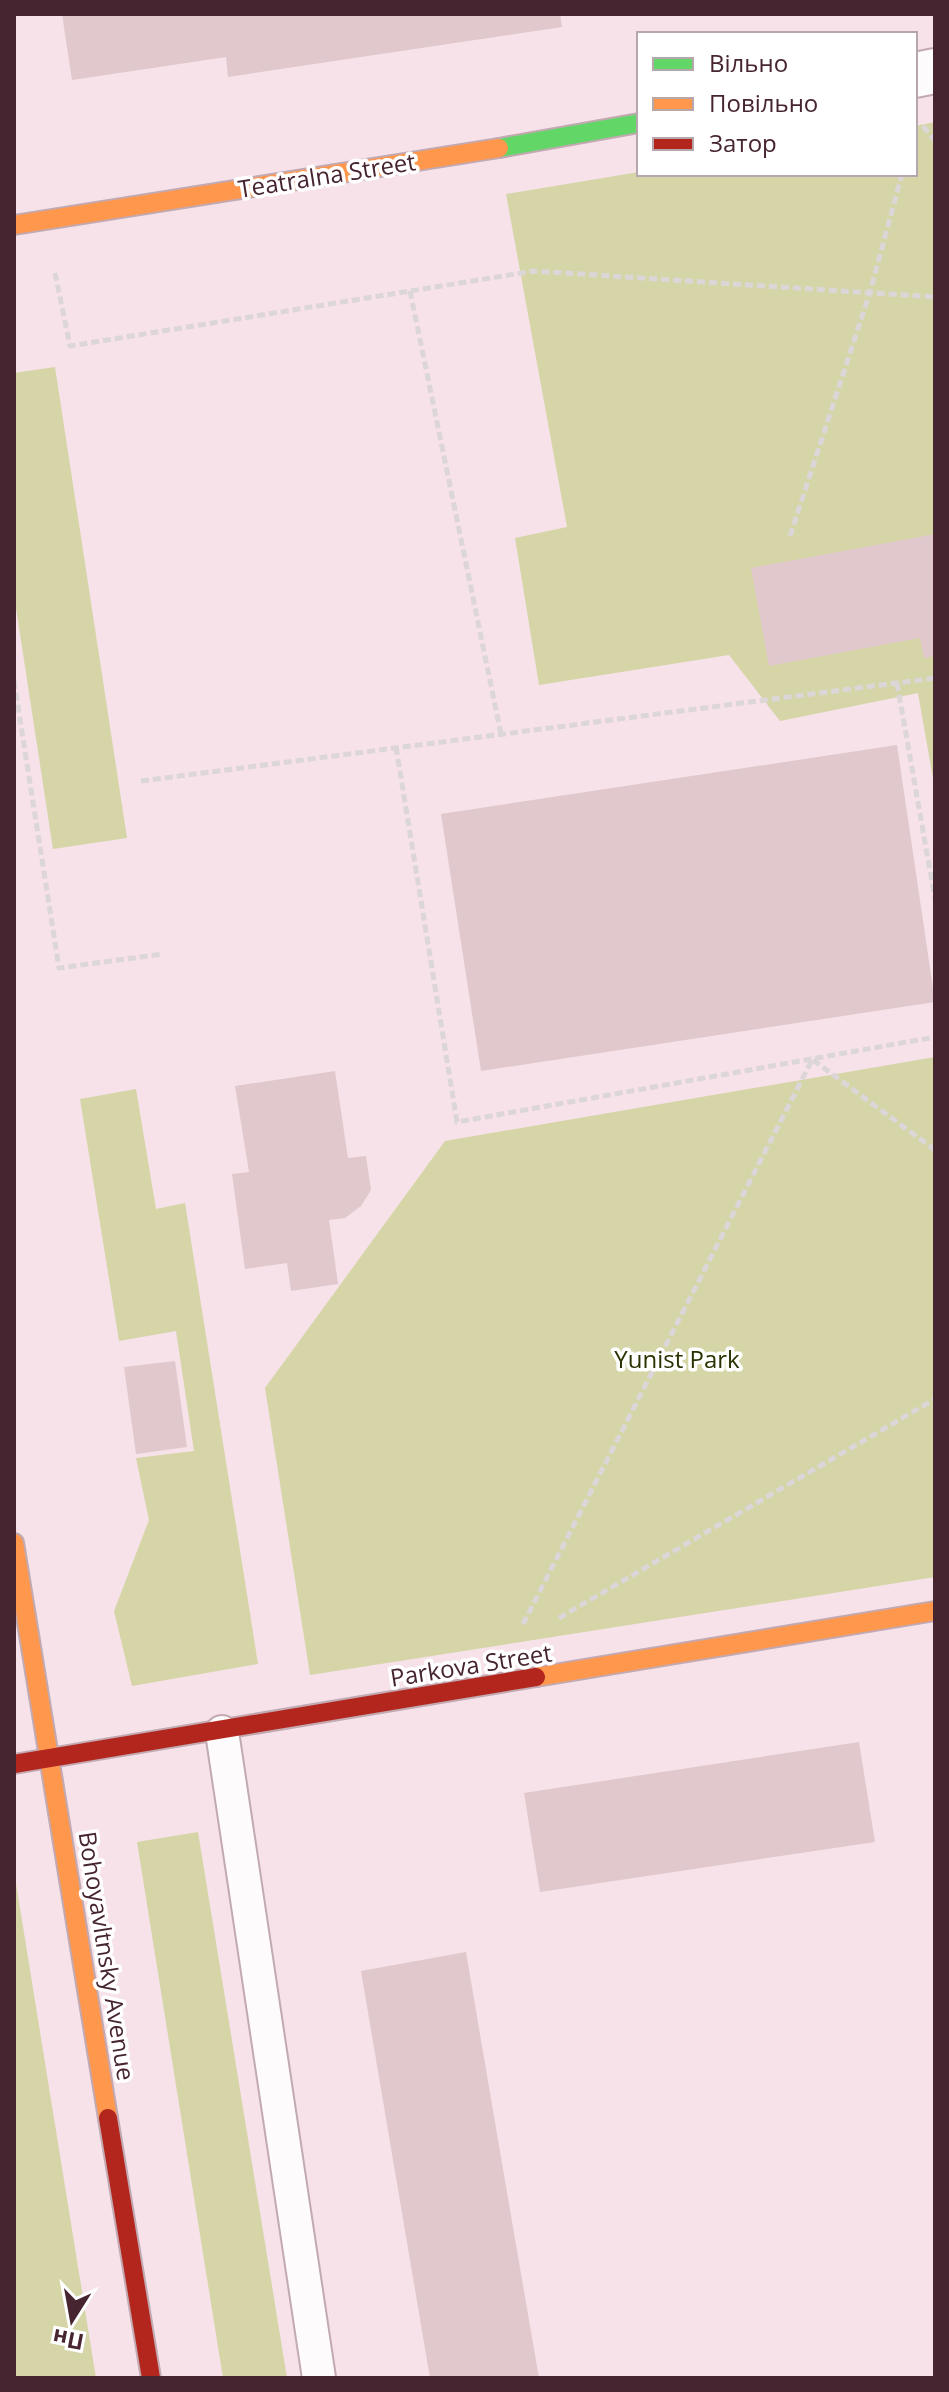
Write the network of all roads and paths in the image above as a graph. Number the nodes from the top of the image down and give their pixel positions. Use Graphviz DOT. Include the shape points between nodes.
graph roads {
  1 [pos="637,123"];
  2 [pos="901,176"];
  3 [pos="14,225"];
  4 [pos="54,264"];
  5 [pos="410,291"];
  6 [pos="870,292"];
  7 [pos="935,297"];
  8 [pos="790,536"];
  9 [pos="935,678"];
  10 [pos="14,681"];
  11 [pos="897,683"];
  12 [pos="501,734"];
  13 [pos="396,747"];
  14 [pos="141,781"];
  15 [pos="935,899"];
  16 [pos="163,954"];
  17 [pos="935,1037"];
  18 [pos="812,1059"];
  19 [pos="935,1150"];
  20 [pos="935,1399"];
  21 [pos="14,1543"];
  22 [pos="935,1611"];
  23 [pos="553,1621"];
  24 [pos="519,1631"];
  25 [pos="222,1732"];
  26 [pos="50,1759"];
  27 [pos="14,1764"];
  28 [pos="151,2378"];
  29 [pos="319,2378"];
  1 -- 3 [label="street, Teatralna Street"];
  2 -- 6 [label="path"];
  4 -- 5 [label="path" via="70,346"];
  5 -- 6 [label="path" via="534,271"];
  5 -- 12 [label="path"];
  6 -- 7 [label="path"];
  6 -- 8 [label="path"];
  9 -- 11 [label="path"];
  10 -- 16 [label="path" via="59,968"];
  11 -- 12 [label="path"];
  11 -- 15 [label="path"];
  12 -- 13 [label="path"];
  13 -- 14 [label="path"];
  13 -- 18 [label="path" via="457,1122"];
  17 -- 18 [label="path"];
  18 -- 19 [label="path"];
  18 -- 24 [label="path"];
  20 -- 23 [label="path"];
  21 -- 26 [label="street, Bohoyavltnsky Avenue"];
  22 -- 25 [label="street, Parkova Street"];
  25 -- 26 [label="street, Parkova Street"];
  25 -- 29 [label="lane"];
  26 -- 27 [label="street, Parkova Street"];
  26 -- 28 [label="street, Bohoyavltnsky Avenue"];
}
